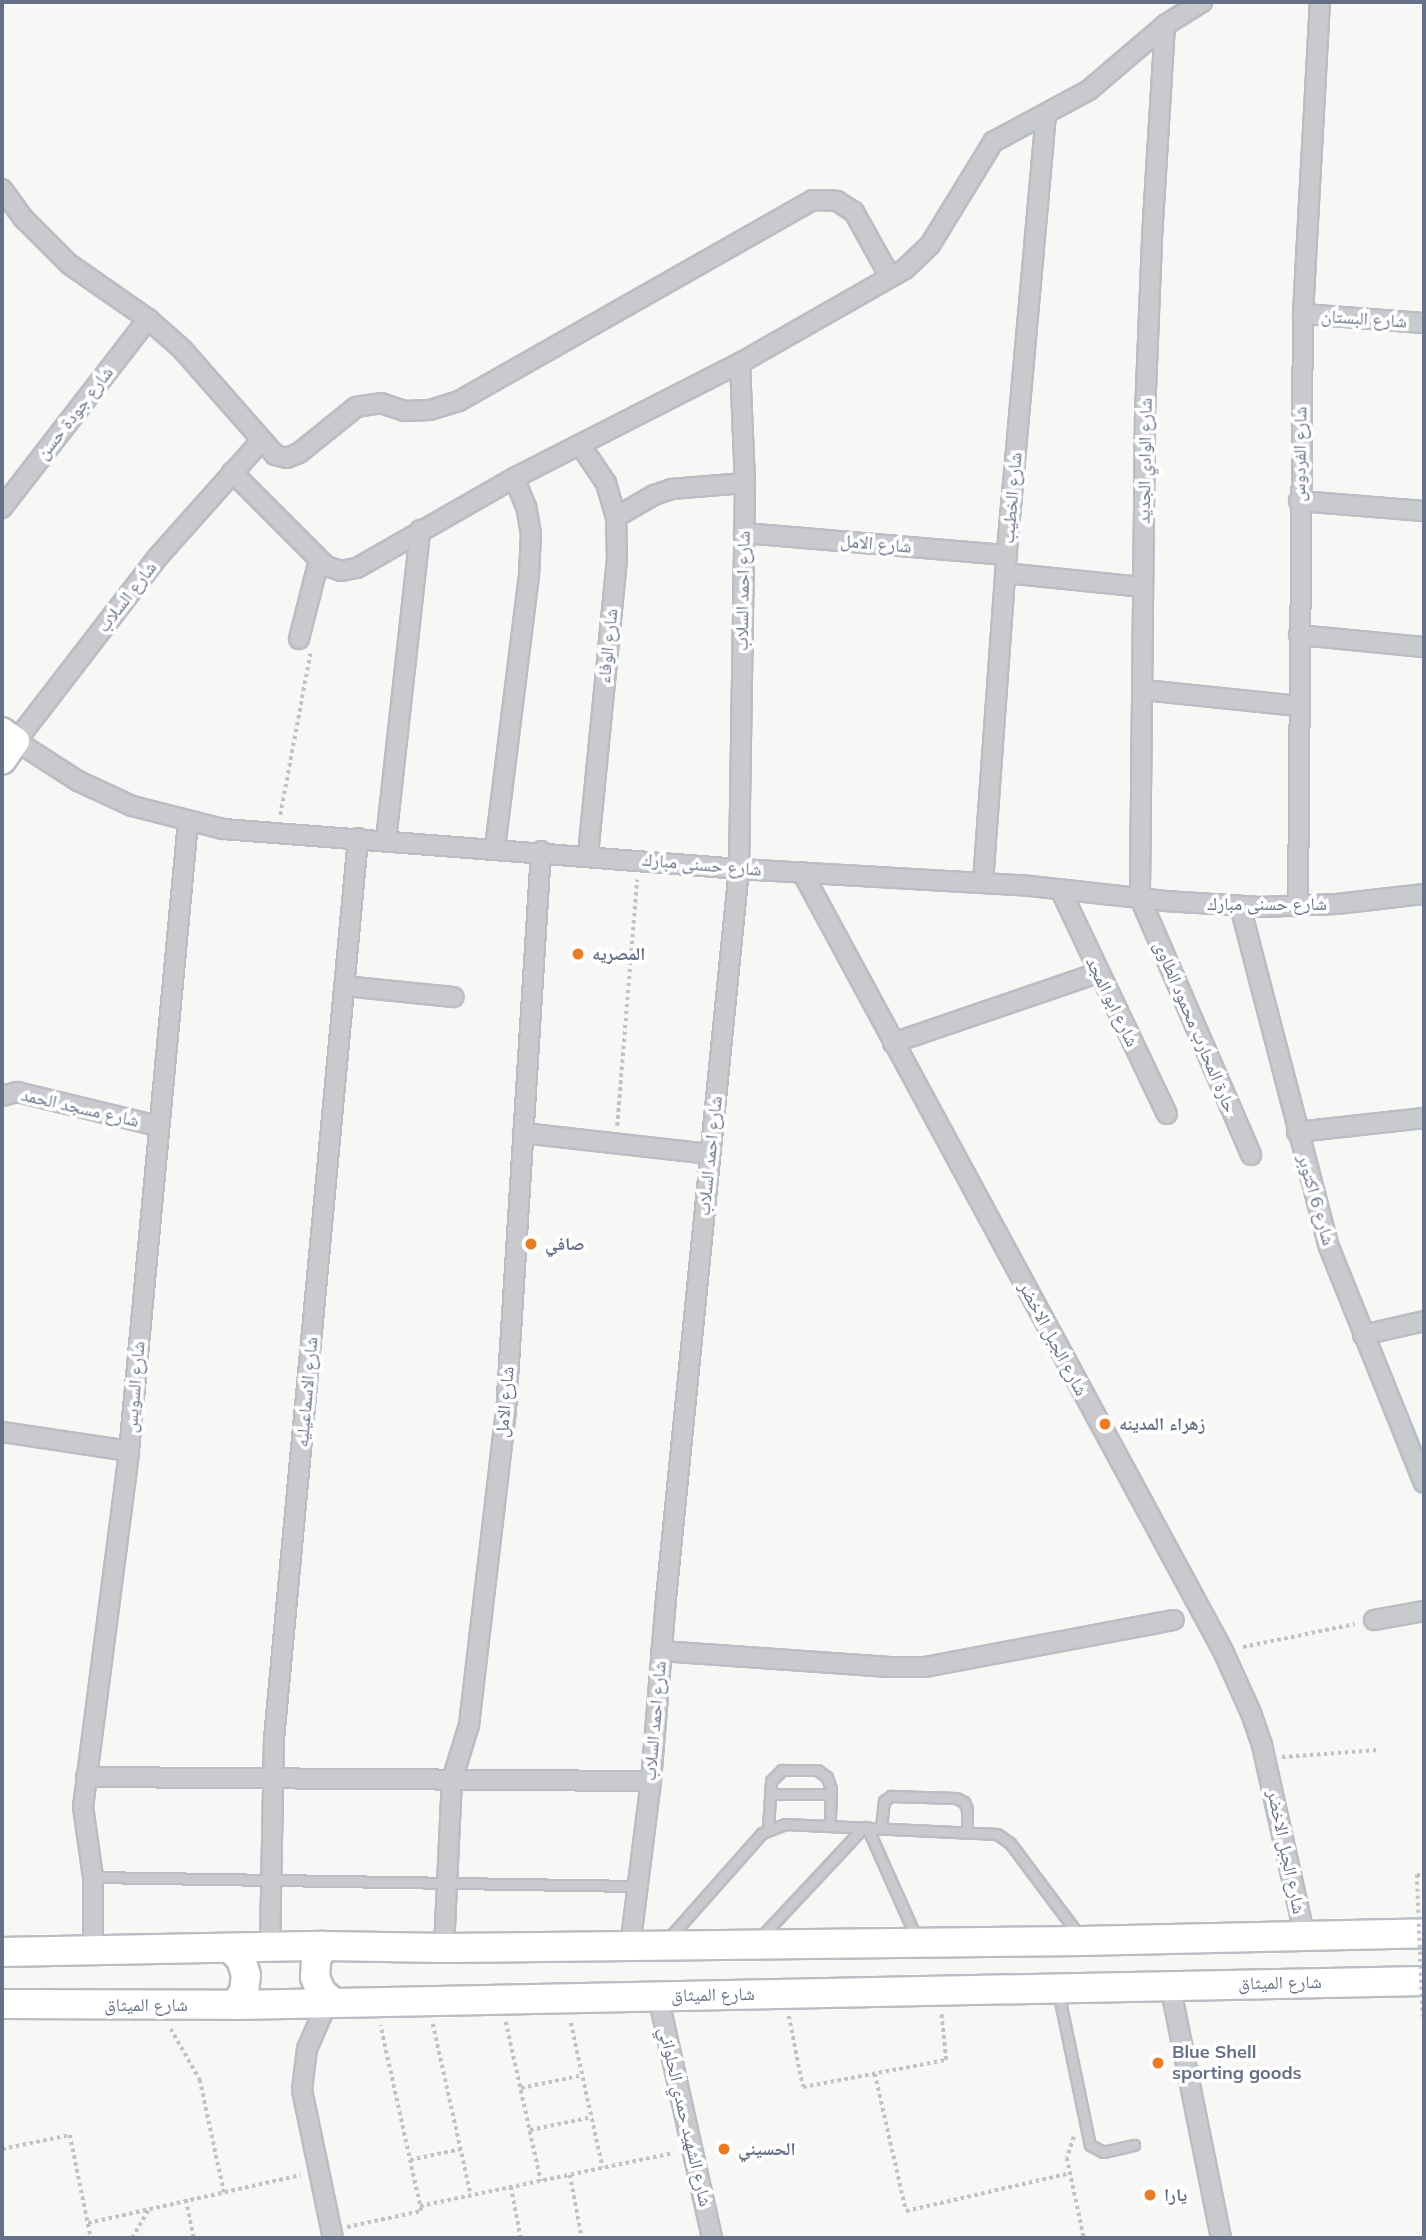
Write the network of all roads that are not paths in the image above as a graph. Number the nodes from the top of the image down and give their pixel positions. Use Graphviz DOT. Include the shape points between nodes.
graph roads {
  1 [pos="1202,2"];
  2 [pos="1320,2"];
  3 [pos="1165,25"];
  4 [pos="1046,114"];
  5 [pos="2,189"];
  6 [pos="890,277"];
  7 [pos="1303,314"];
  8 [pos="148,319"];
  9 [pos="1424,323"];
  10 [pos="740,363"];
  11 [pos="262,440"];
  12 [pos="581,446"];
  13 [pos="232,472"];
  14 [pos="514,478"];
  15 [pos="745,483"];
  16 [pos="1299,501"];
  17 [pos="2,508"];
  18 [pos="1424,511"];
  19 [pos="616,517"];
  20 [pos="420,530"];
  21 [pos="744,533"];
  22 [pos="319,560"];
  23 [pos="1006,564"];
  24 [pos="1142,587"];
  25 [pos="1299,635"];
  26 [pos="299,639"];
  27 [pos="1424,648"];
  28 [pos="1143,690"];
  29 [pos="1299,706"];
  30 [pos="7,744"];
  31 [pos="188,822"];
  32 [pos="358,838"];
  33 [pos="386,840"];
  34 [pos="495,848"];
  35 [pos="541,851"];
  36 [pos="588,855"];
  37 [pos="739,869"];
  38 [pos="802,873"];
  39 [pos="983,883"];
  40 [pos="1060,889"];
  41 [pos="1424,894"];
  42 [pos="1140,898"];
  43 [pos="1240,906"];
  44 [pos="1298,907"];
  45 [pos="1098,973"];
  46 [pos="345,986"];
  47 [pos="453,997"];
  48 [pos="893,1043"];
  49 [pos="2,1096"];
  50 [pos="1167,1114"];
  51 [pos="1424,1118"];
  52 [pos="158,1126"];
  53 [pos="1297,1132"];
  54 [pos="523,1133"];
  55 [pos="709,1154"];
  56 [pos="1251,1155"];
  57 [pos="1424,1321"];
  58 [pos="1363,1335"];
  59 [pos="2,1432"];
  60 [pos="130,1451"];
  61 [pos="1420,1461"];
  62 [pos="1424,1483"];
  63 [pos="1424,1611"];
  64 [pos="1174,1620"];
  65 [pos="1374,1620"];
  66 [pos="661,1651"];
  67 [pos="86,1777"];
  68 [pos="272,1778"];
  69 [pos="452,1780"];
  70 [pos="650,1781"];
  71 [pos="770,1794"];
  72 [pos="830,1794"];
  73 [pos="830,1826"];
  74 [pos="866,1827"];
  75 [pos="768,1828"];
  76 [pos="881,1828"];
  77 [pos="967,1832"];
  78 [pos="93,1877"];
  79 [pos="271,1880"];
  80 [pos="446,1882"];
  81 [pos="638,1885"];
  82 [pos="1424,1933"];
  83 [pos="1305,1938"];
  84 [pos="1083,1941"];
  85 [pos="918,1942"];
  86 [pos="754,1945"];
  87 [pos="270,1946"];
  88 [pos="324,1946"];
  89 [pos="662,1946"];
  90 [pos="630,1947"];
  91 [pos="230,1948"];
  92 [pos="444,1948"];
  93 [pos="93,1950"];
  94 [pos="2,1952"];
  95 [pos="1424,1981"];
  96 [pos="1170,1984"];
  97 [pos="1057,1986"];
  98 [pos="658,1996"];
  99 [pos="330,2003"];
  100 [pos="2,2004"];
  101 [pos="236,2005"];
  102 [pos="1134,2146"];
  103 [pos="333,2234"];
  104 [pos="712,2238"];
  105 [pos="1221,2238"];
  1 -- 3 [label="street"];
  2 -- 7 [label="street, شارع الفردوس"];
  3 -- 4 [label="street" via="1088,90"];
  3 -- 24 [label="street, شارع الوادي الجديد" via="1152,240"];
  4 -- 6 [label="street" via="993,142 930,245"];
  4 -- 23 [label="street, شارع الخطيب"];
  5 -- 8 [label="street" via="24,219 69,264"];
  6 -- 10 [label="street"];
  6 -- 11 [label="street" via="854,212 837,201 813,200 459,401 430,410 404,411 381,403 356,407 287,458 275,455"];
  7 -- 9 [label="street, شارع البستان"];
  7 -- 16 [label="street, شارع الفردوس"];
  8 -- 11 [label="street" via="182,349"];
  8 -- 17 [label="street, شارع جودة حسن"];
  10 -- 12 [label="street"];
  10 -- 15 [label="street, شارع احمد السلاب"];
  11 -- 13 [label="street, شارع السلاب"];
  12 -- 14 [label="street"];
  12 -- 19 [label="street, شارع الوفاء" via="606,483"];
  13 -- 22 [label="street"];
  13 -- 30 [label="street, شارع السلاب"];
  14 -- 20 [label="street"];
  14 -- 34 [label="street" via="526,507 530,548"];
  15 -- 19 [label="street" via="671,489"];
  15 -- 21 [label="street, شارع احمد السلاب"];
  16 -- 18 [label="street"];
  16 -- 25 [label="street, شارع الفردوس"];
  19 -- 36 [label="street, شارع الوفاء" via="617,559"];
  20 -- 22 [label="street" via="357,568 341,571"];
  20 -- 33 [label="street"];
  21 -- 23 [label="street, شارع الامل"];
  21 -- 37 [label="street, شارع احمد السلاب"];
  22 -- 26 [label="street"];
  23 -- 24 [label="street, شارع الامل"];
  23 -- 39 [label="street, شارع الخطيب"];
  24 -- 28 [label="street, شارع الوادي الجديد"];
  25 -- 27 [label="street"];
  25 -- 29 [label="street, شارع الفردوس"];
  28 -- 29 [label="street"];
  28 -- 42 [label="street, شارع الوادي الجديد"];
  29 -- 44 [label="street, شارع الفردوس"];
  30 -- 31 [label="street, شارع حسنى مبارك" via="132,806"];
  31 -- 32 [label="street, شارع حسنى مبارك"];
  31 -- 52 [label="street, شارع السويس"];
  32 -- 33 [label="street, شارع حسنى مبارك"];
  32 -- 46 [label="street, شارع الاسماعيليه"];
  33 -- 34 [label="street, شارع حسنى مبارك"];
  34 -- 35 [label="street, شارع حسنى مبارك"];
  35 -- 36 [label="street, شارع حسنى مبارك"];
  35 -- 54 [label="street, شارع الامل"];
  36 -- 37 [label="street, شارع حسنى مبارك"];
  37 -- 38 [label="street, شارع حسنى مبارك"];
  37 -- 55 [label="street, شارع احمد السلاب"];
  38 -- 39 [label="street, شارع حسنى مبارك"];
  38 -- 48 [label="street, شارع الجبل الاخضر"];
  39 -- 40 [label="street, شارع حسنى مبارك"];
  40 -- 42 [label="street, شارع حسنى مبارك"];
  40 -- 45 [label="street, شارع ابو المجد"];
  41 -- 44 [label="street, شارع حسنى مبارك"];
  42 -- 43 [label="street, شارع حسنى مبارك"];
  42 -- 56 [label="street, حارة المحارب محمود الطاوى"];
  43 -- 44 [label="street, شارع حسنى مبارك"];
  43 -- 53 [label="street, شارع 6 اكتوبر"];
  45 -- 48 [label="street"];
  45 -- 50 [label="street, شارع ابو المجد"];
  46 -- 47 [label="street"];
  46 -- 68 [label="street, شارع الاسماعيليه"];
  48 -- 83 [label="street, شارع الجبل الاخضر" via="1223,1651 1266,1759"];
  49 -- 52 [label="street, شارع مسجد الحمد" via="17,1092"];
  51 -- 53 [label="street"];
  52 -- 60 [label="street, شارع السويس"];
  53 -- 58 [label="street, شارع 6 اكتوبر" via="1329,1247"];
  54 -- 55 [label="street"];
  54 -- 69 [label="street, شارع الامل" via="506,1412 469,1725"];
  55 -- 66 [label="street, شارع احمد السلاب"];
  57 -- 58 [label="street"];
  58 -- 61 [label="street, شارع 6 اكتوبر"];
  59 -- 60 [label="street"];
  60 -- 67 [label="street, شارع السويس"];
  61 -- 62 [label="street, شارع 6 اكتوبر"];
  63 -- 65 [label="street"];
  64 -- 66 [label="street" via="925,1667"];
  66 -- 70 [label="street, شارع احمد السلاب"];
  67 -- 68 [label="street"];
  67 -- 78 [label="street, شارع السويس" via="84,1833"];
  68 -- 69 [label="street"];
  68 -- 79 [label="street, شارع الاسماعيليه"];
  69 -- 70 [label="street"];
  69 -- 80 [label="street, شارع الامل"];
  70 -- 81 [label="street, شارع احمد السلاب"];
  71 -- 72 [label="lane"];
  71 -- 72 [label="lane" via="777,1773 811,1770 827,1777"];
  71 -- 75 [label="lane"];
  72 -- 73 [label="lane"];
  73 -- 74 [label="lane"];
  73 -- 75 [label="lane"];
  74 -- 76 [label="lane"];
  74 -- 85 [label="lane"];
  74 -- 86 [label="lane"];
  75 -- 89 [label="lane"];
  76 -- 77 [label="lane"];
  76 -- 77 [label="lane" via="884,1801 891,1796 956,1798 967,1809"];
  77 -- 84 [label="lane" via="997,1834 1010,1843"];
  78 -- 79 [label="lane"];
  78 -- 93 [label="street, شارع السويس"];
  79 -- 80 [label="lane"];
  79 -- 87 [label="street, شارع الاسماعيليه"];
  80 -- 81 [label="lane"];
  80 -- 92 [label="street, شارع الامل"];
  81 -- 90 [label="street, شارع احمد السلاب"];
  82 -- 83 [label="main road"];
  83 -- 84 [label="main road"];
  84 -- 85 [label="main road"];
  85 -- 86 [label="main road"];
  86 -- 89 [label="main road"];
  87 -- 88 [label="main road"];
  87 -- 91 [label="main road"];
  88 -- 92 [label="main road"];
  88 -- 99 [label="main road" via="316,1960 315,1977"];
  89 -- 90 [label="main road"];
  90 -- 92 [label="main road"];
  91 -- 93 [label="main road"];
  91 -- 101 [label="main road" via="241,1959 246,1975"];
  93 -- 94 [label="main road"];
  95 -- 96 [label="main road, شارع الميثاق"];
  96 -- 97 [label="main road, شارع الميثاق"];
  96 -- 105 [label="street"];
  97 -- 98 [label="main road, شارع الميثاق"];
  97 -- 102 [label="lane" via="1090,2145 1098,2151"];
  98 -- 99 [label="main road, شارع الميثاق"];
  98 -- 104 [label="street, شارع الشهيد حمدي الحلواني"];
  99 -- 101 [label="main road, شارع الميثاق"];
  99 -- 103 [label="street" via="307,2049 303,2069 304,2111"];
  100 -- 101 [label="main road, شارع الميثاق"];
}
